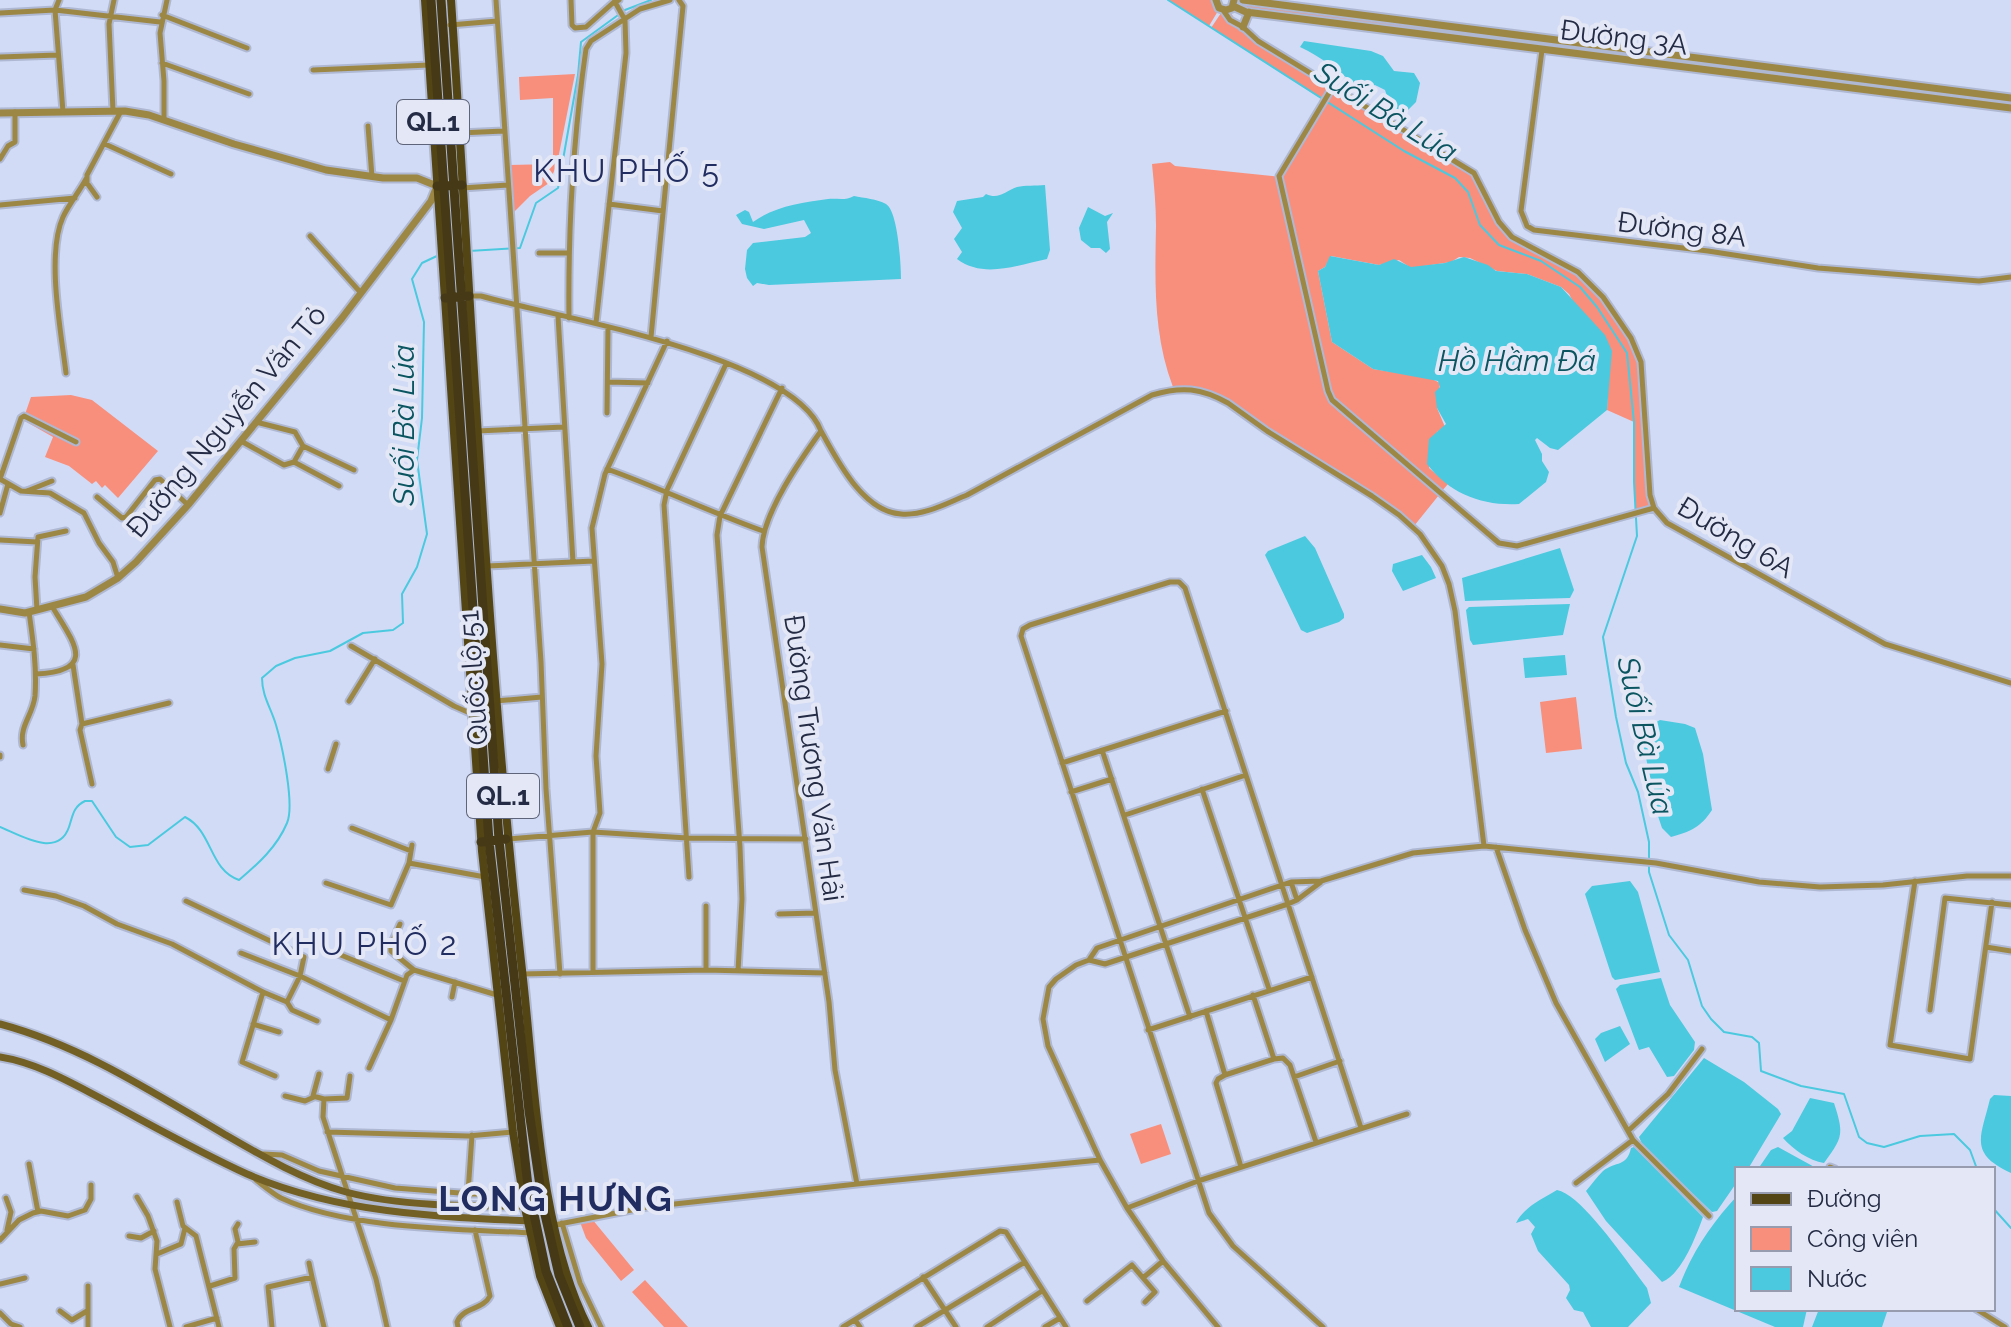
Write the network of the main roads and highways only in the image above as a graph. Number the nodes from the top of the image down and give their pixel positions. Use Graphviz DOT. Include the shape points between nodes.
graph roads {
  1 [pos="425,0"];
  2 [pos="431,0"];
  3 [pos="441,0"];
  4 [pos="451,0"];
  5 [pos="448,26"];
  6 [pos="452,186"];
  7 [pos="453,244"];
  8 [pos="454,258"];
  9 [pos="457,297"];
  10 [pos="494,840"];
  11 [pos="503,996"];
  12 [pos="0,1024"];
  13 [pos="0,1057"];
  14 [pos="528,1206"];
  15 [pos="547,1206"];
  16 [pos="530,1221"];
  17 [pos="553,1226"];
  18 [pos="533,1233"];
  19 [pos="584,1326"];
  20 [pos="560,1327"];
  21 [pos="568,1327"];
  1 -- 6 [label="main road, QL.1" via="430,65"];
  2 -- 6 [label="highway, QL.1"];
  3 -- 5 [label="highway, QL.1"];
  4 -- 5 [label="main road, QL.1"];
  5 -- 6 [label="highway, QL.1"];
  5 -- 6 [label="main road, QL.1" via="459,133"];
  6 -- 7 [label="highway, QL.1"];
  6 -- 7 [label="main road, QL.1"];
  7 -- 8 [label="highway, QL.1"];
  7 -- 8 [label="main road, QL.1"];
  8 -- 9 [label="highway, Quốc lộ 51 / QL.1"];
  8 -- 9 [label="main road, Quốc lộ 51 / QL.1"];
  9 -- 10 [label="highway, Quốc lộ 51 / QL.1" via="476,714"];
  9 -- 10 [label="highway, Quốc lộ 51 / QL.1" via="475,431 493,702"];
  10 -- 11 [label="highway, Quốc lộ 51 / QL.1"];
  10 -- 11 [label="main road, Quốc lộ 51 / QL.1" via="485,877"];
  10 -- 15 [label="highway, Quốc lộ 51 / QL.1" via="518,975 529,1111"];
  11 -- 14 [label="highway, Quốc lộ 51 / QL.1"];
  12 -- 14 [label="main road" via="91,1057 259,1154 346,1192 469,1206"];
  13 -- 16 [label="main road" via="74,1084 249,1174 307,1195 350,1206"];
  14 -- 15 [label="main road"];
  14 -- 16 [label="highway, Quốc lộ 51 / QL.1"];
  15 -- 17 [label="highway, Quốc lộ 51 / QL.1"];
  16 -- 17 [label="main road"];
  16 -- 18 [label="highway, Quốc lộ 51 / QL.1"];
  17 -- 19 [label="highway, Quốc lộ 51 / QL.1" via="563,1286"];
  18 -- 20 [label="main road, Quốc lộ 51 / QL.1" via="540,1276"];
  18 -- 21 [label="highway, Quốc lộ 51 / QL.1"];
}
